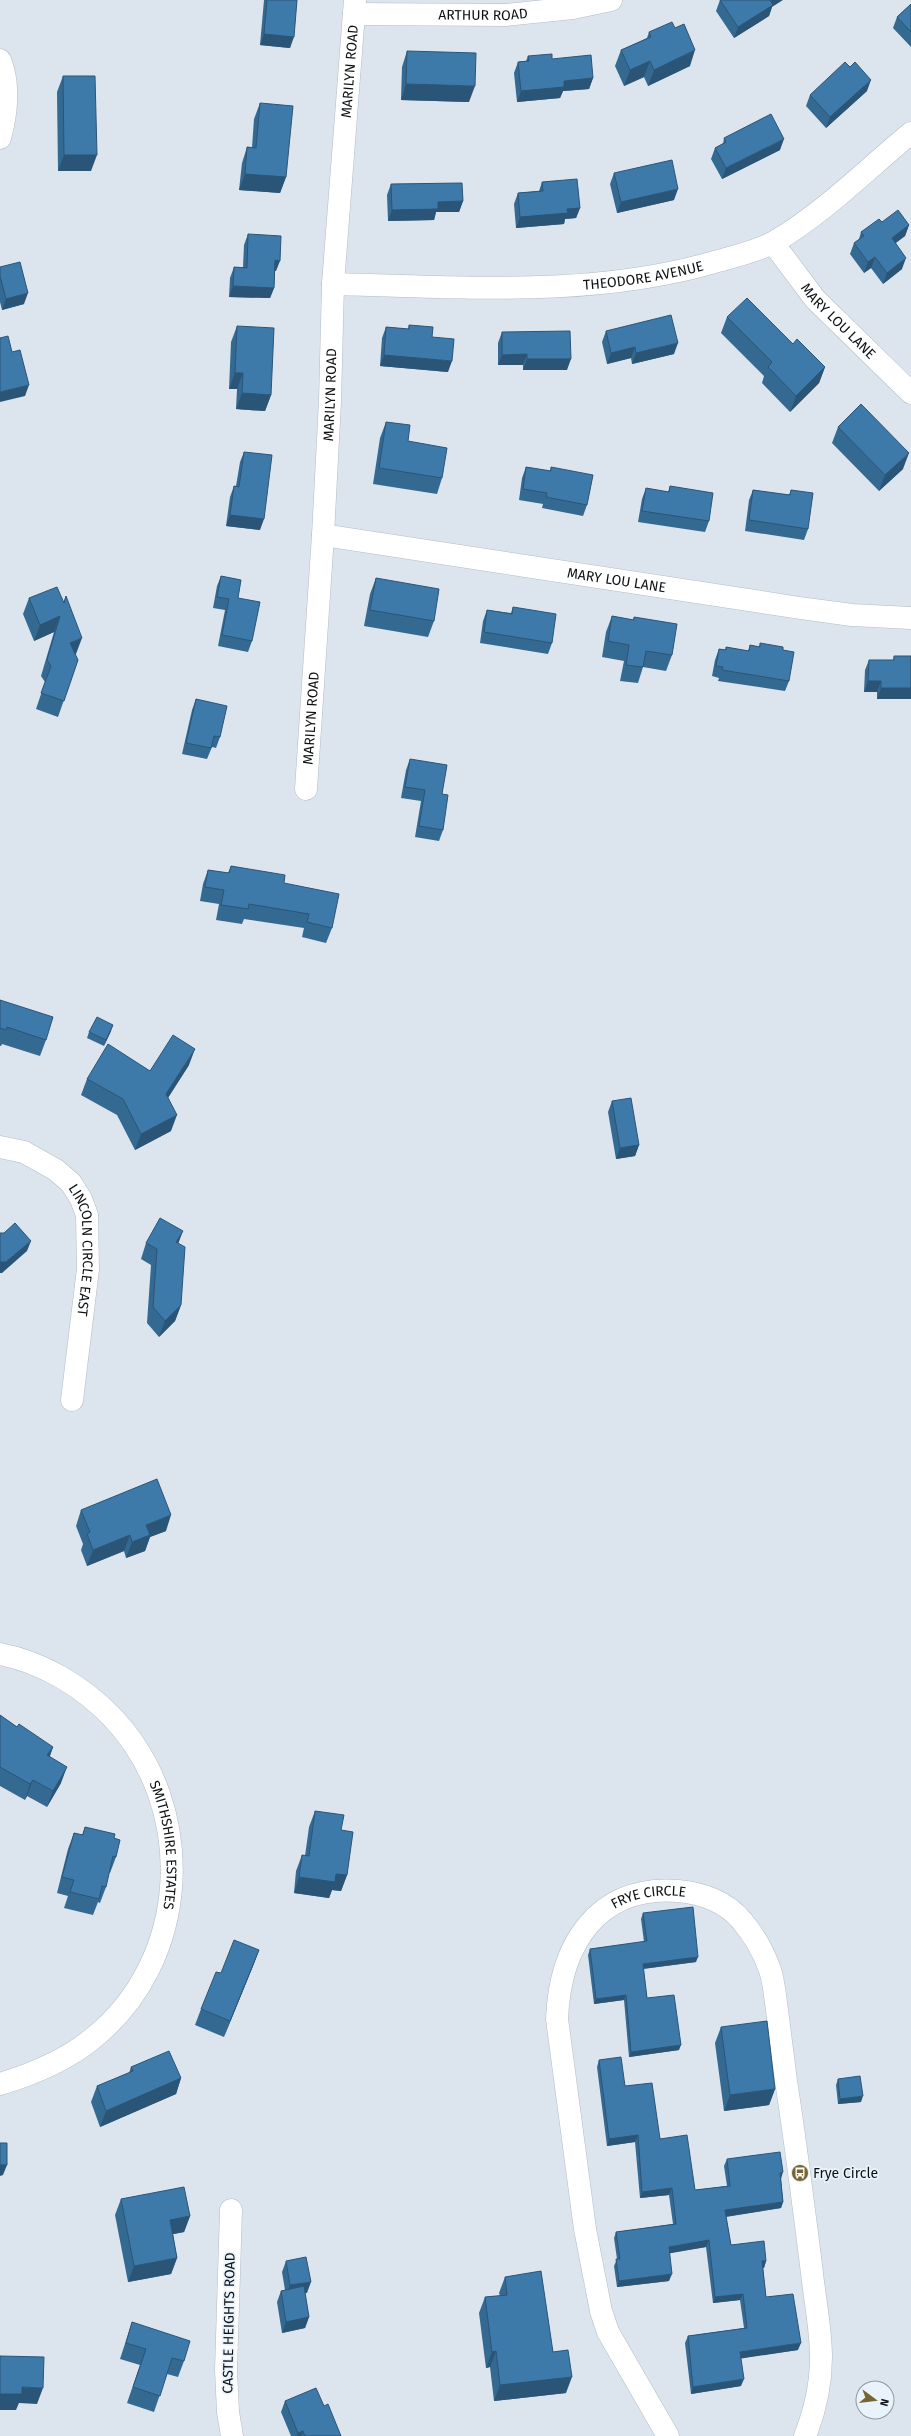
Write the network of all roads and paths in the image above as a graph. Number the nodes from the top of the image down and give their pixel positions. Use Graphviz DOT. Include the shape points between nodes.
graph roads {
  1 [pos="612,0"];
  2 [pos="355,7"];
  3 [pos="0,60"];
  4 [pos="911,133"];
  5 [pos="0,138"];
  6 [pos="773,243"];
  7 [pos="333,284"];
  8 [pos="911,393"];
  9 [pos="324,535"];
  10 [pos="911,618"];
  11 [pos="306,789"];
  12 [pos="0,1147"];
  13 [pos="72,1400"];
  14 [pos="0,1654"];
  15 [pos="0,2084"];
  16 [pos="231,2210"];
  17 [pos="232,2436"];
  18 [pos="668,2436"];
  19 [pos="805,2436"];
  1 -- 2 [label="street, ARTHUR ROAD" via="573,8 506,15"];
  2 -- 7 [label="street, MARILYN ROAD"];
  3 -- 5 [label="street" via="7,90 6,114"];
  4 -- 6 [label="street, THEODORE AVENUE" via="836,196"];
  6 -- 7 [label="street, THEODORE AVENUE" via="698,267 647,277 523,289"];
  6 -- 8 [label="street, MARY LOU LANE" via="815,299"];
  7 -- 9 [label="street, MARILYN ROAD"];
  9 -- 10 [label="street, MARY LOU LANE" via="800,608 852,615"];
  9 -- 11 [label="street, MARILYN ROAD"];
  12 -- 13 [label="street, LINCOLN CIRCLE EAST" via="24,1152 56,1170 71,1183 82,1199 87,1215 88,1269"];
  14 -- 15 [label="street, SMITHSHIRE ESTATES" via="42,1667 72,1684 100,1704 123,1729 143,1758 158,1788 173,1856 172,1891 166,1925 155,1957 130,1999 92,2039 64,2059 33,2074"];
  16 -- 17 [label="street, CASTLE HEIGHTS ROAD" via="226,2370"];
  18 -- 19 [label="street, FRYE CIRCLE" via="608,2332 601,2311 585,2229 558,2019 561,1984 572,1951 584,1930 606,1909 639,1892 669,1890 701,1894 729,1908 742,1920 752,1935 770,1971 801,2181 821,2356 817,2399"];
}
